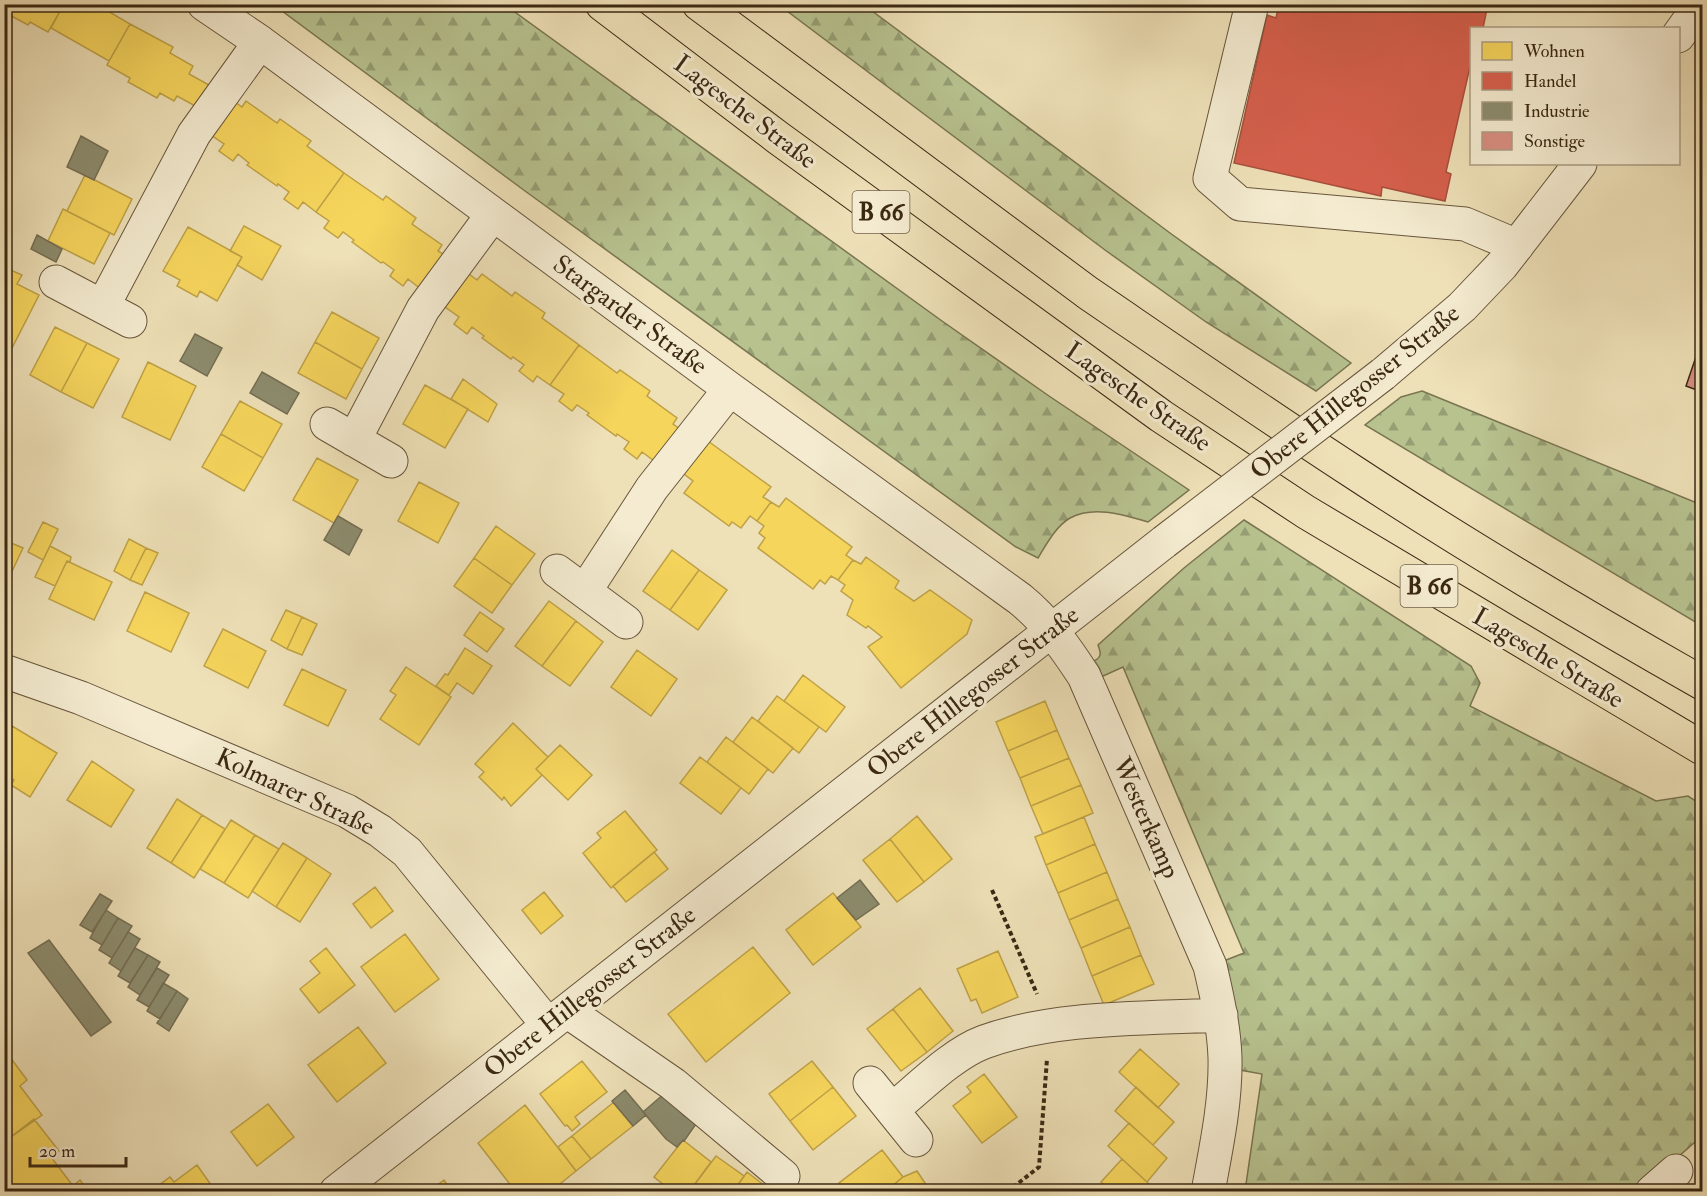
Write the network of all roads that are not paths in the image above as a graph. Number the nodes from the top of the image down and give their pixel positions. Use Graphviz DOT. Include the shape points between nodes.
graph roads {
  1 [pos="204,4"];
  2 [pos="602,4"];
  3 [pos="699,4"];
  4 [pos="1252,4"];
  5 [pos="260,42"];
  6 [pos="1579,165"];
  7 [pos="493,214"];
  8 [pos="1517,246"];
  9 [pos="56,282"];
  10 [pos="730,389"];
  11 [pos="391,461"];
  12 [pos="557,571"];
  13 [pos="585,591"];
  14 [pos="626,622"];
  15 [pos="1053,630"];
  16 [pos="4,671"];
  17 [pos="1702,683"];
  18 [pos="1702,748"];
  19 [pos="1221,1015"];
  20 [pos="558,1018"];
  21 [pos="870,1083"];
  22 [pos="892,1110"];
  23 [pos="916,1140"];
  24 [pos="783,1176"];
  25 [pos="336,1191"];
  26 [pos="1208,1191"];
  1 -- 5 [label="street, Stargarder Straße"];
  2 -- 18 [label="highway, Lagesche Straße / B 66" via="1161,416 1306,512"];
  3 -- 17 [label="highway, B 66" via="1088,293 1184,358 1446,530"];
  4 -- 8 [label="street" via="1210,178 1240,204 1465,224"];
  5 -- 7 [label="street, Stargarder Straße"];
  5 -- 9 [label="street" via="194,134 117,313"];
  6 -- 8 [label="street, Obere Hillegosser Straße"];
  7 -- 10 [label="street, Stargarder Straße"];
  7 -- 11 [label="street" via="340,432"];
  8 -- 15 [label="street, Obere Hillegosser Straße, bridge" via="1462,307 1383,374"];
  10 -- 13 [label="street" via="652,488"];
  10 -- 15 [label="street, Stargarder Straße" via="1020,598"];
  12 -- 13 [label="street"];
  13 -- 14 [label="street"];
  15 -- 19 [label="street, Westerkamp" via="1084,676 1210,966"];
  15 -- 20 [label="street, Obere Hillegosser Straße"];
  16 -- 20 [label="street, Kolmarer Straße" via="81,698 347,812 380,831 407,852"];
  19 -- 22 [label="street" via="1050,1024 983,1042 957,1057"];
  19 -- 26 [label="street, Westerkamp" via="1224,1091"];
  20 -- 24 [label="street, Kolmarer Straße" via="672,1084"];
  20 -- 25 [label="street, Obere Hillegosser Straße"];
  21 -- 22 [label="street"];
  22 -- 23 [label="street"];
}
